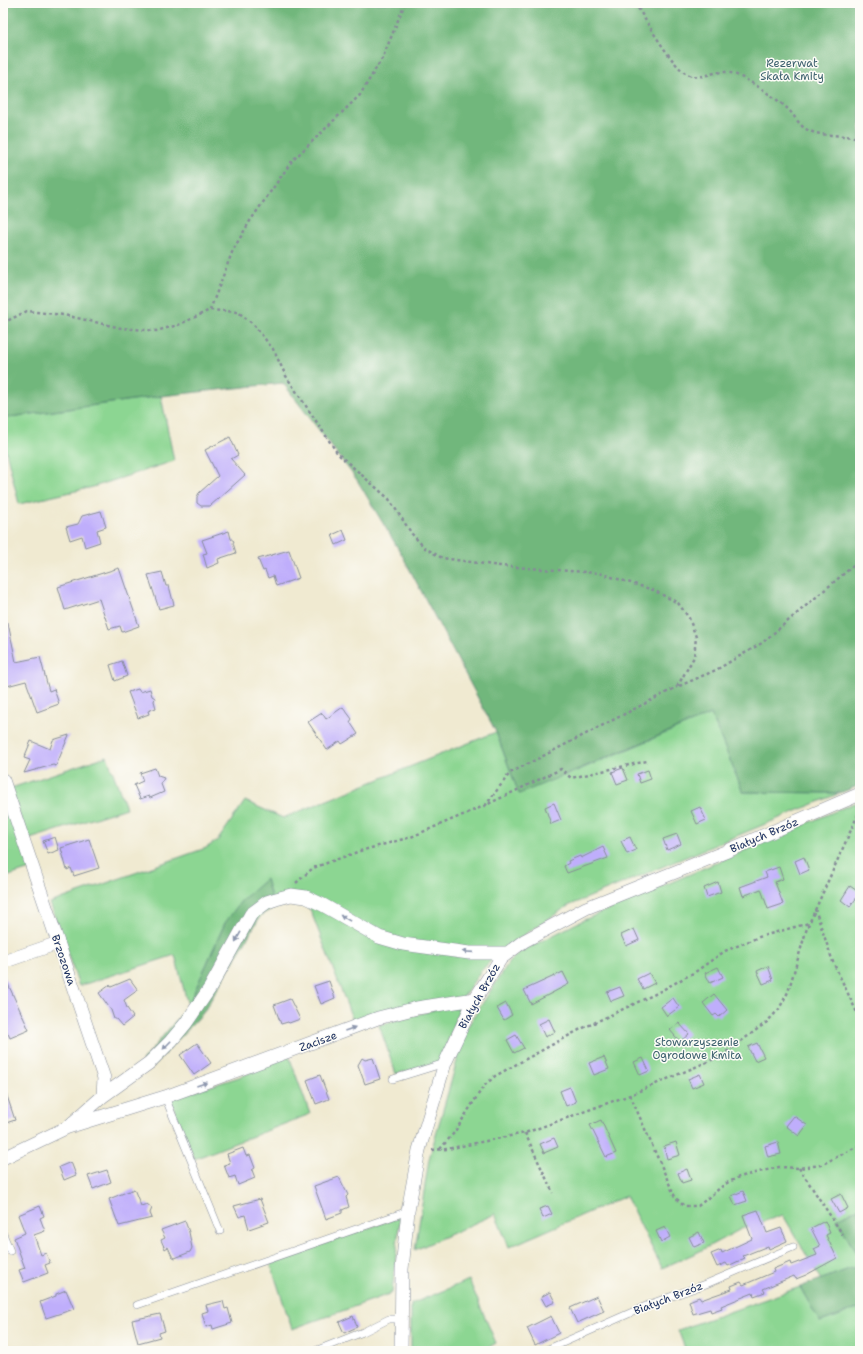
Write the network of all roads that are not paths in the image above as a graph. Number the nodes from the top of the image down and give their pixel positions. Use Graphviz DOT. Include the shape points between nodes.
graph roads {
  1 [pos="3,780"];
  2 [pos="860,794"];
  3 [pos="58,943"];
  4 [pos="507,953"];
  5 [pos="3,962"];
  6 [pos="475,999"];
  7 [pos="445,1064"];
  8 [pos="393,1079"];
  9 [pos="103,1096"];
  10 [pos="165,1098"];
  11 [pos="68,1127"];
  12 [pos="3,1158"];
  13 [pos="408,1211"];
  14 [pos="220,1231"];
  15 [pos="3,1234"];
  16 [pos="793,1248"];
  17 [pos="10,1251"];
  18 [pos="137,1305"];
  19 [pos="402,1319"];
  20 [pos="315,1351"];
  21 [pos="401,1351"];
  22 [pos="544,1351"];
  1 -- 3 [label="street, Brzozowa"];
  2 -- 4 [label="street, Białych Brzóz" via="586,908 524,941"];
  3 -- 5 [label="street"];
  3 -- 9 [label="street, Brzozowa" via="104,1078"];
  4 -- 6 [label="street, Białych Brzóz" via="501,958"];
  4 -- 9 [label="street, one-way" via="469,952 403,944 379,937 314,900 283,896 267,902 251,914 204,998 171,1041 149,1063"];
  6 -- 7 [label="street, Białych Brzóz"];
  10 -- 6 [label="street, Zacisze, one-way" via="378,1018 417,1008"];
  7 -- 8 [label="lane"];
  7 -- 13 [label="street, Białych Brzóz" via="419,1150"];
  9 -- 11 [label="street"];
  10 -- 11 [label="street, Zacisze"];
  10 -- 14 [label="lane"];
  11 -- 12 [label="street, Zacisze"];
  13 -- 18 [label="lane"];
  13 -- 19 [label="street, Białych Brzóz" via="402,1269"];
  15 -- 17 [label="lane"];
  16 -- 22 [label="lane, Białych Brzóz" via="653,1303"];
  19 -- 20 [label="lane" via="389,1319"];
  19 -- 21 [label="street, Białych Brzóz"];
}
